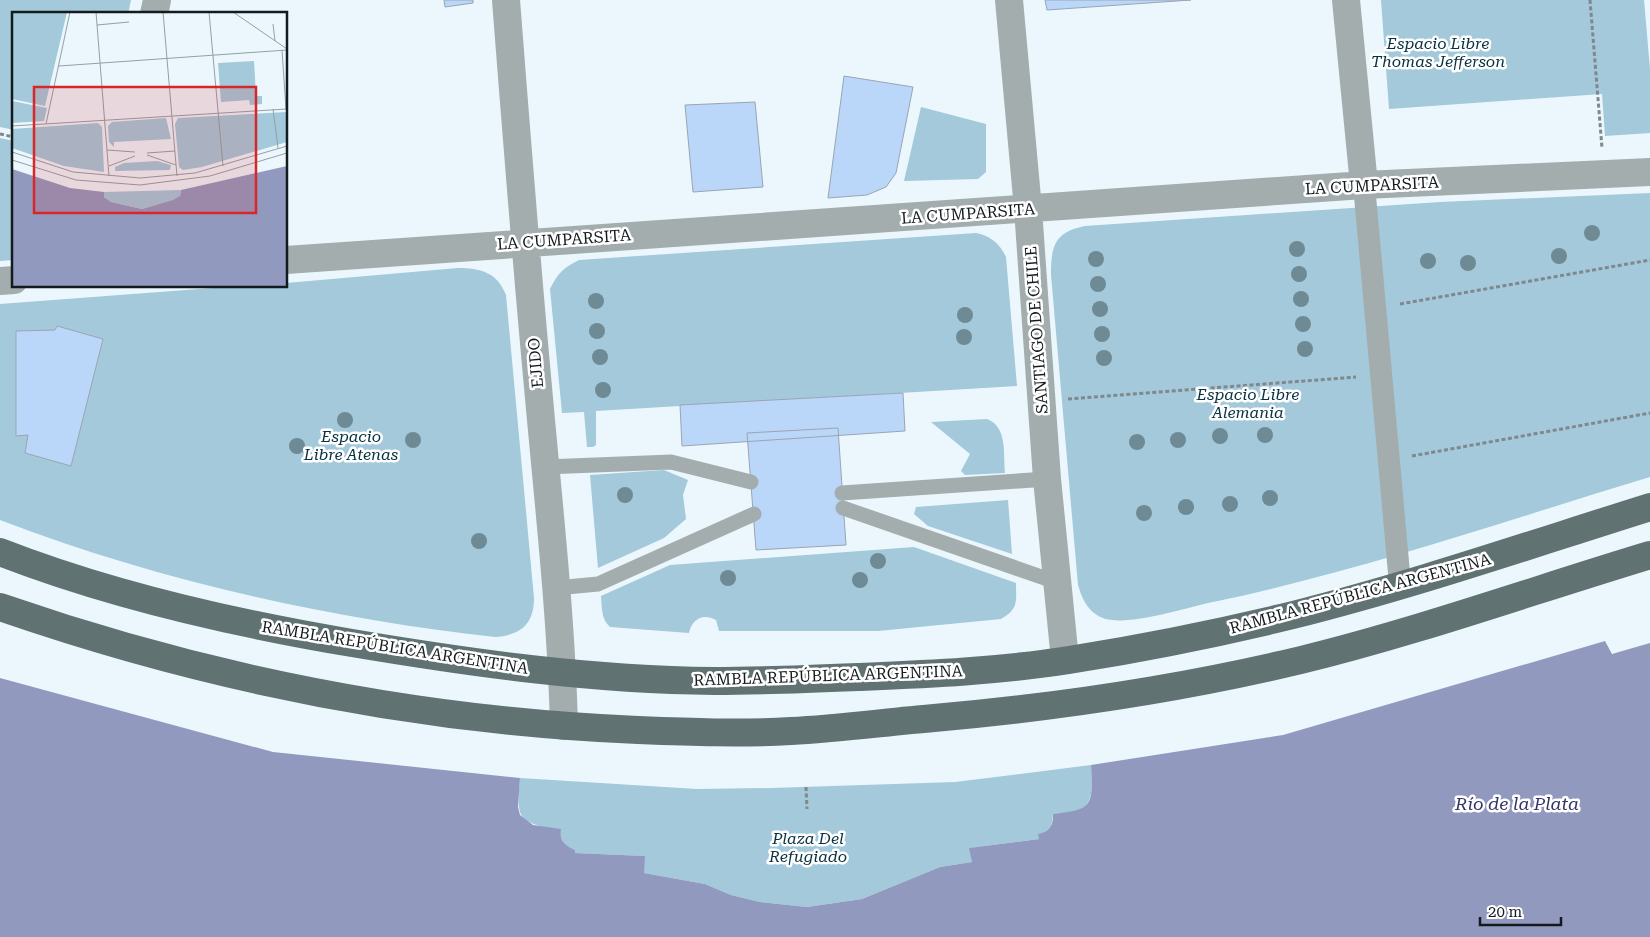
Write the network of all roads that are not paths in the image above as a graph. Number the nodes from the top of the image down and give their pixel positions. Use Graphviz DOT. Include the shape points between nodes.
graph roads {
  1 [pos="506,0"];
  2 [pos="1009,0"];
  3 [pos="1346,0"];
  4 [pos="1650,172"];
  5 [pos="1364,185"];
  6 [pos="1028,209"];
  7 [pos="524,242"];
  8 [pos="288,260"];
  9 [pos="545,467"];
  10 [pos="1047,479"];
  11 [pos="751,482"];
  12 [pos="842,493"];
  13 [pos="1650,507"];
  14 [pos="843,508"];
  15 [pos="754,514"];
  16 [pos="0,552"];
  17 [pos="1650,555"];
  18 [pos="1056,582"];
  19 [pos="1400,584"];
  20 [pos="556,588"];
  21 [pos="0,608"];
  22 [pos="1065,660"];
  23 [pos="562,672"];
  24 [pos="564,726"];
  1 -- 7 [label="street, EJIDO"];
  2 -- 6 [label="street, SANTIAGO DE CHILE"];
  3 -- 5 [label="street"];
  4 -- 5 [label="street, LA CUMPARSITA"];
  5 -- 6 [label="street, LA CUMPARSITA"];
  5 -- 19 [label="street"];
  6 -- 7 [label="street, LA CUMPARSITA"];
  6 -- 10 [label="street, SANTIAGO DE CHILE"];
  7 -- 8 [label="street, LA CUMPARSITA"];
  7 -- 9 [label="street, EJIDO"];
  9 -- 11 [label="lane" via="671,462"];
  9 -- 20 [label="street, EJIDO"];
  10 -- 12 [label="lane"];
  10 -- 18 [label="street, SANTIAGO DE CHILE"];
  13 -- 19 [label="main road, RAMBLA REPÚBLICA ARGENTINA"];
  14 -- 18 [label="lane"];
  15 -- 20 [label="lane" via="598,584"];
  16 -- 23 [label="main road, RAMBLA REPÚBLICA ARGENTINA" via="198,613 426,656"];
  17 -- 24 [label="main road" via="1305,659 1207,681 1070,704 788,731 697,732"];
  18 -- 22 [label="street, SANTIAGO DE CHILE"];
  19 -- 22 [label="main road, RAMBLA REPÚBLICA ARGENTINA" via="1248,625"];
  20 -- 23 [label="street, EJIDO"];
  21 -- 24 [label="main road" via="178,661 318,692 500,720"];
  22 -- 23 [label="main road, RAMBLA REPÚBLICA ARGENTINA" via="902,675 781,680 713,681"];
  23 -- 24 [label="street, EJIDO"];
}
